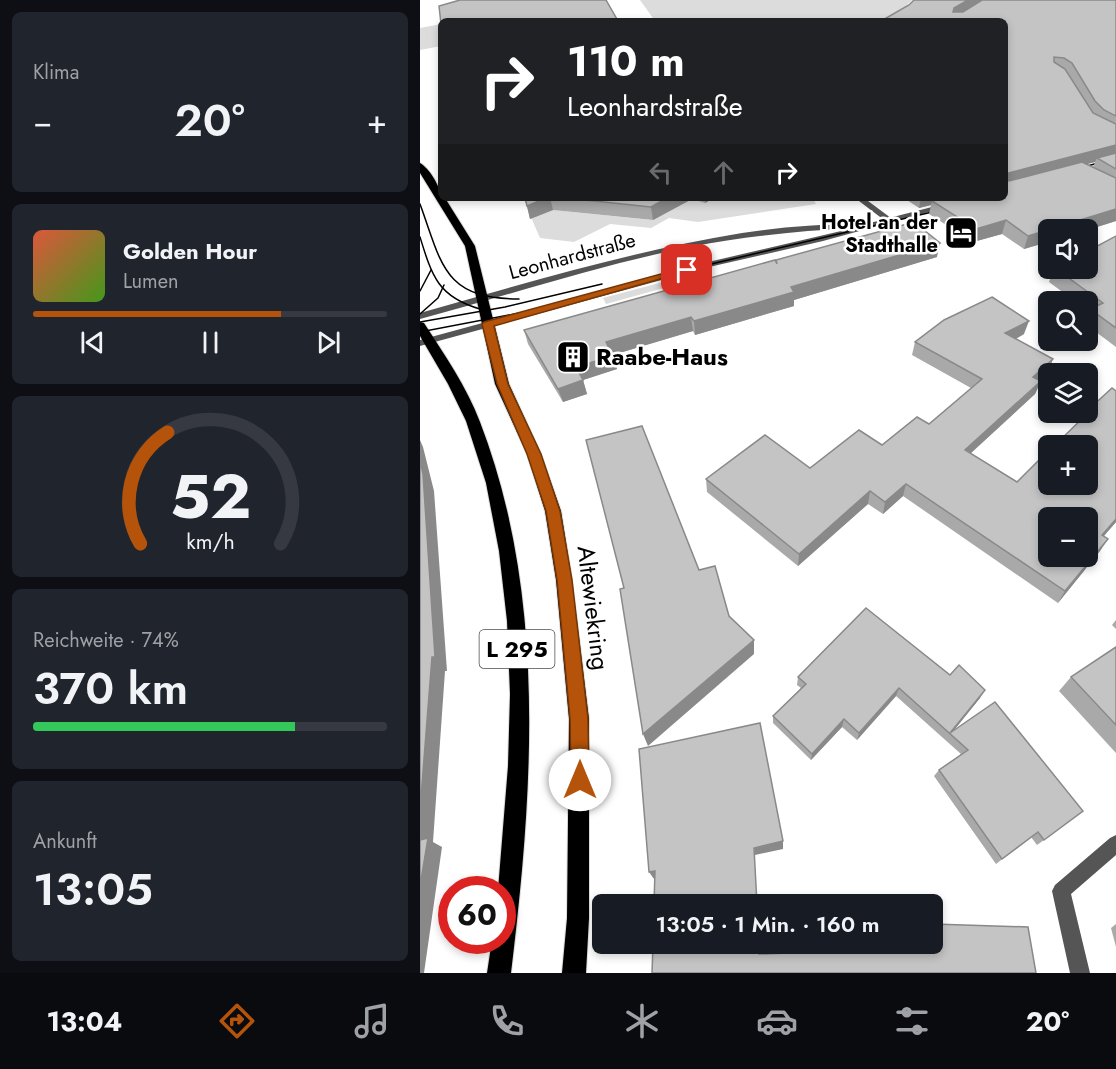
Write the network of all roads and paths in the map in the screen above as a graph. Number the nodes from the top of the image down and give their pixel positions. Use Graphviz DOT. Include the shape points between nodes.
graph roads {
  1 [pos="420,166"];
  2 [pos="438,195"];
  3 [pos="442,201"];
  4 [pos="863,201"];
  5 [pos="965,201"];
  6 [pos="891,221"];
  7 [pos="878,224"];
  8 [pos="481,298"];
  9 [pos="420,316"];
  10 [pos="488,324"];
  11 [pos="423,336"];
  12 [pos="1116,844"];
  13 [pos="499,973"];
  14 [pos="574,973"];
  15 [pos="1080,973"];
  1 -- 2 [label="main road, L 295"];
  3 -- 8 [label="main road, L 295" via="470,246"];
  4 -- 6 [label="street"];
  5 -- 6 [label="street, Leonhardstraße"];
  6 -- 7 [label="street, Leonhardstraße"];
  7 -- 8 [label="street, Leonhardstraße" via="794,228 705,241"];
  7 -- 10 [label="street, Leonhardstraße"];
  8 -- 9 [label="street, Leonhardstraße"];
  8 -- 10 [label="main road, Altewiekring / L 295"];
  10 -- 11 [label="street, Leonhardstraße"];
  10 -- 14 [label="main road, Altewiekring / L 295" via="502,384 534,454 553,511 564,580 580,757"];
  11 -- 13 [label="main road, L 295" via="464,401 480,442 501,515 515,613 518,747 507,920"];
  12 -- 15 [label="street" via="1061,891"];
}
